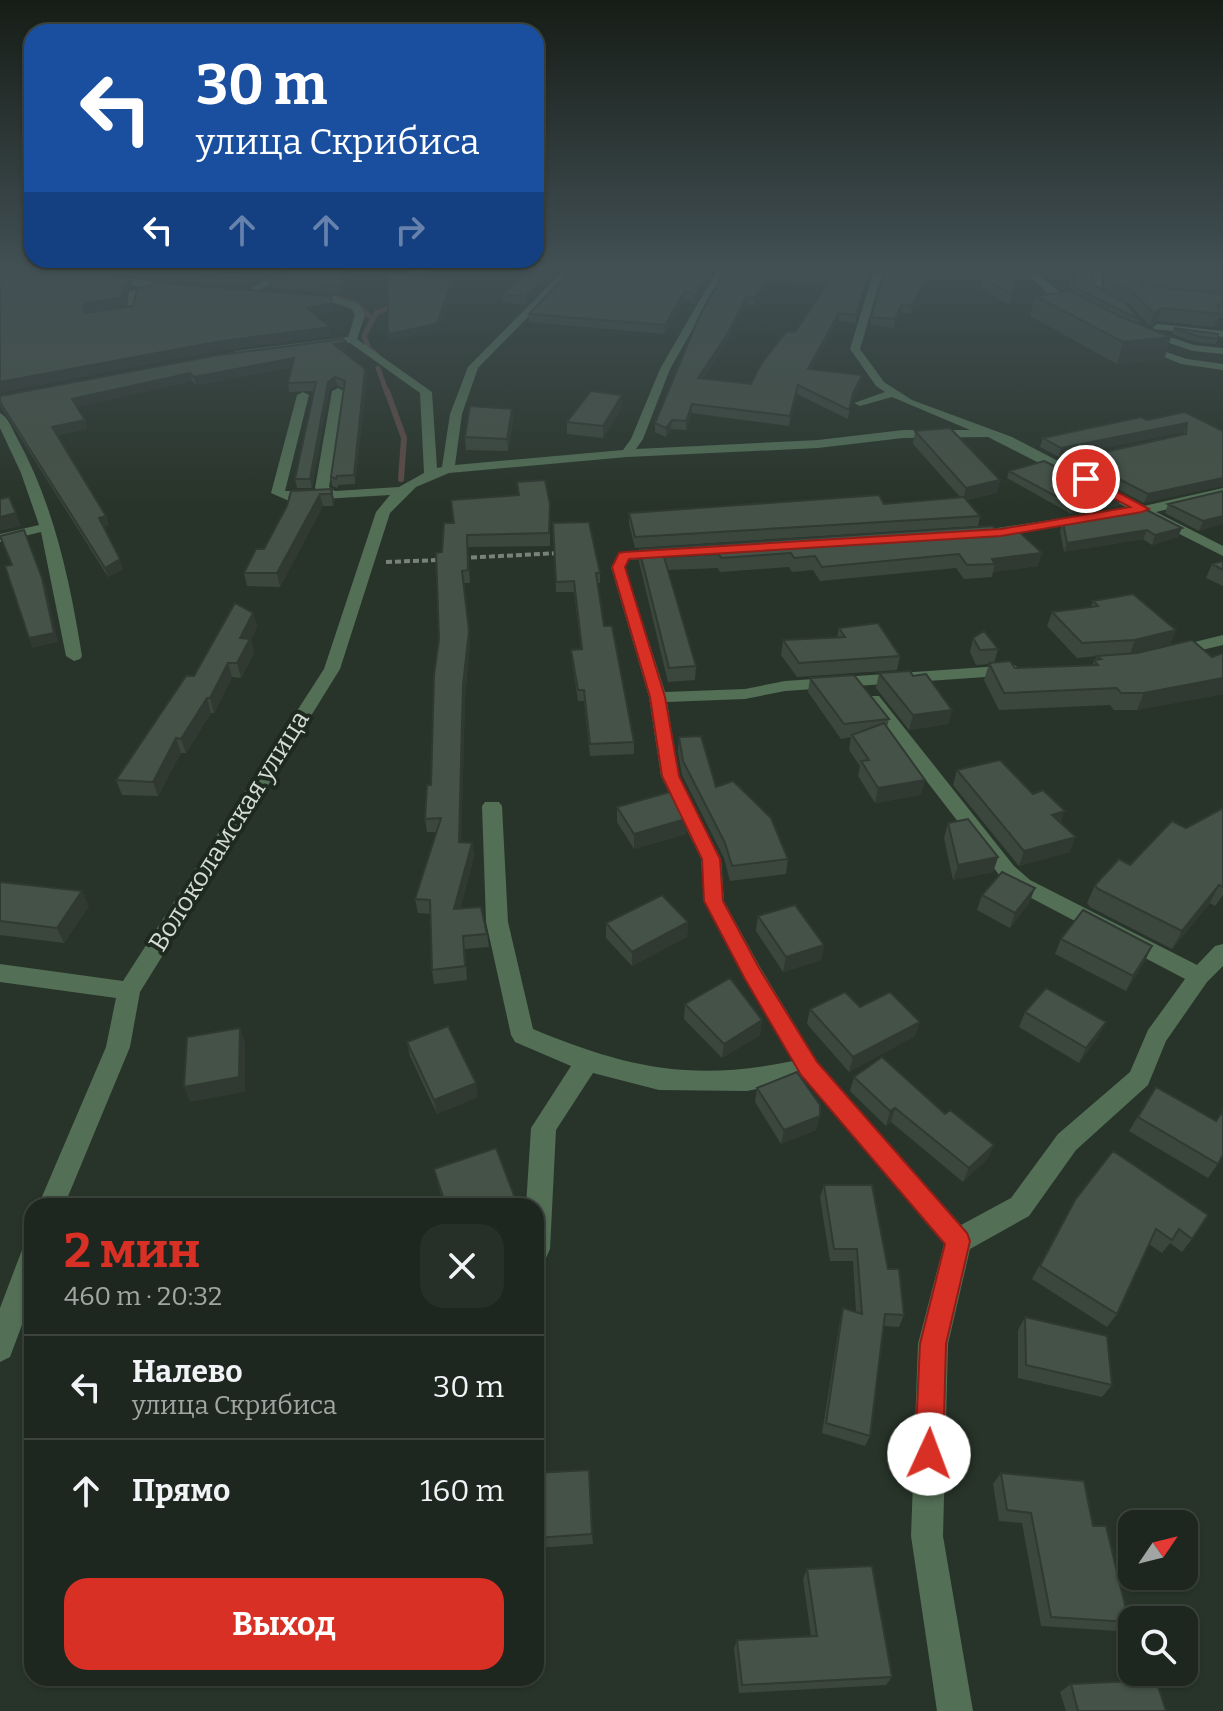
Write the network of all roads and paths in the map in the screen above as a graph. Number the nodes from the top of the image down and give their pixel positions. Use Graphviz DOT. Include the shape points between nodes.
graph roads {
  1 [pos="274,347"];
  2 [pos="358,347"];
  3 [pos="493,347"];
  4 [pos="678,347"];
  5 [pos="856,347"];
  6 [pos="1146,347"];
  7 [pos="1190,347"];
  8 [pos="1223,351"];
  9 [pos="218,357"];
  10 [pos="1223,367"];
  11 [pos="338,391"];
  12 [pos="894,393"];
  13 [pos="303,395"];
  14 [pos="860,403"];
  15 [pos="0,417"];
  16 [pos="991,433"];
  17 [pos="627,453"];
  18 [pos="1072,461"];
  19 [pos="1057,464"];
  20 [pos="440,472"];
  21 [pos="399,491"];
  22 [pos="1223,492"];
  23 [pos="333,495"];
  24 [pos="1142,509"];
  25 [pos="46,527"];
  26 [pos="972,534"];
  27 [pos="0,538"];
  28 [pos="678,552"];
  29 [pos="1223,552"];
  30 [pos="565,553"];
  31 [pos="369,563"];
  32 [pos="1223,640"];
  33 [pos="1161,655"];
  34 [pos="74,656"];
  35 [pos="1032,669"];
  36 [pos="858,681"];
  37 [pos="658,697"];
  38 [pos="492,806"];
  39 [pos="1223,952"];
  40 [pos="0,973"];
  41 [pos="1199,976"];
  42 [pos="129,991"];
  43 [pos="587,1062"];
  44 [pos="809,1068"];
  45 [pos="54,1198"];
  46 [pos="539,1198"];
  47 [pos="958,1241"];
  48 [pos="24,1281"];
  49 [pos="0,1347"];
  50 [pos="955,1711"];
  1 -- 9 [label="street"];
  2 -- 20 [label="street" via="426,392"];
  3 -- 20 [label="street" via="473,367"];
  4 -- 17 [label="street"];
  5 -- 12 [label="street" via="880,384"];
  6 -- 10 [label="street" via="1185,362"];
  7 -- 8 [label="street"];
  11 -- 23 [label="street" via="322,488"];
  12 -- 14 [label="street"];
  12 -- 16 [label="street"];
  13 -- 23 [label="street" via="278,493"];
  15 -- 25 [label="street" via="15,442"];
  16 -- 17 [label="street"];
  16 -- 19 [label="street"];
  17 -- 20 [label="street"];
  18 -- 19 [label="street"];
  19 -- 24 [label="street"];
  20 -- 21 [label="street"];
  21 -- 23 [label="street"];
  21 -- 31 [label="street, Волоколамская улица" via="383,512"];
  22 -- 24 [label="street"];
  24 -- 26 [label="street"];
  24 -- 29 [label="street"];
  25 -- 27 [label="street"];
  25 -- 34 [label="street" via="63,586"];
  28 -- 37 [label="street" via="624,556 618,567"];
  30 -- 31 [label="path"];
  31 -- 42 [label="street, Волоколамская улица" via="332,669"];
  32 -- 33 [label="street"];
  35 -- 36 [label="street"];
  36 -- 37 [label="street"];
  36 -- 41 [label="street" via="1023,885"];
  37 -- 44 [label="street" via="670,776 711,859 714,901"];
  38 -- 43 [label="street" via="497,922 523,1035"];
  39 -- 41 [label="street"];
  40 -- 42 [label="street"];
  41 -- 47 [label="street" via="1156,1037 1139,1078 1067,1142 1020,1207"];
  42 -- 45 [label="street, Волоколамская улица" via="118,1047"];
  43 -- 44 [label="street" via="659,1080 747,1081"];
  43 -- 46 [label="street" via="544,1128"];
  44 -- 47 [label="street"];
  47 -- 50 [label="street" via="933,1344 927,1536"];
  48 -- 49 [label="street"];
}
